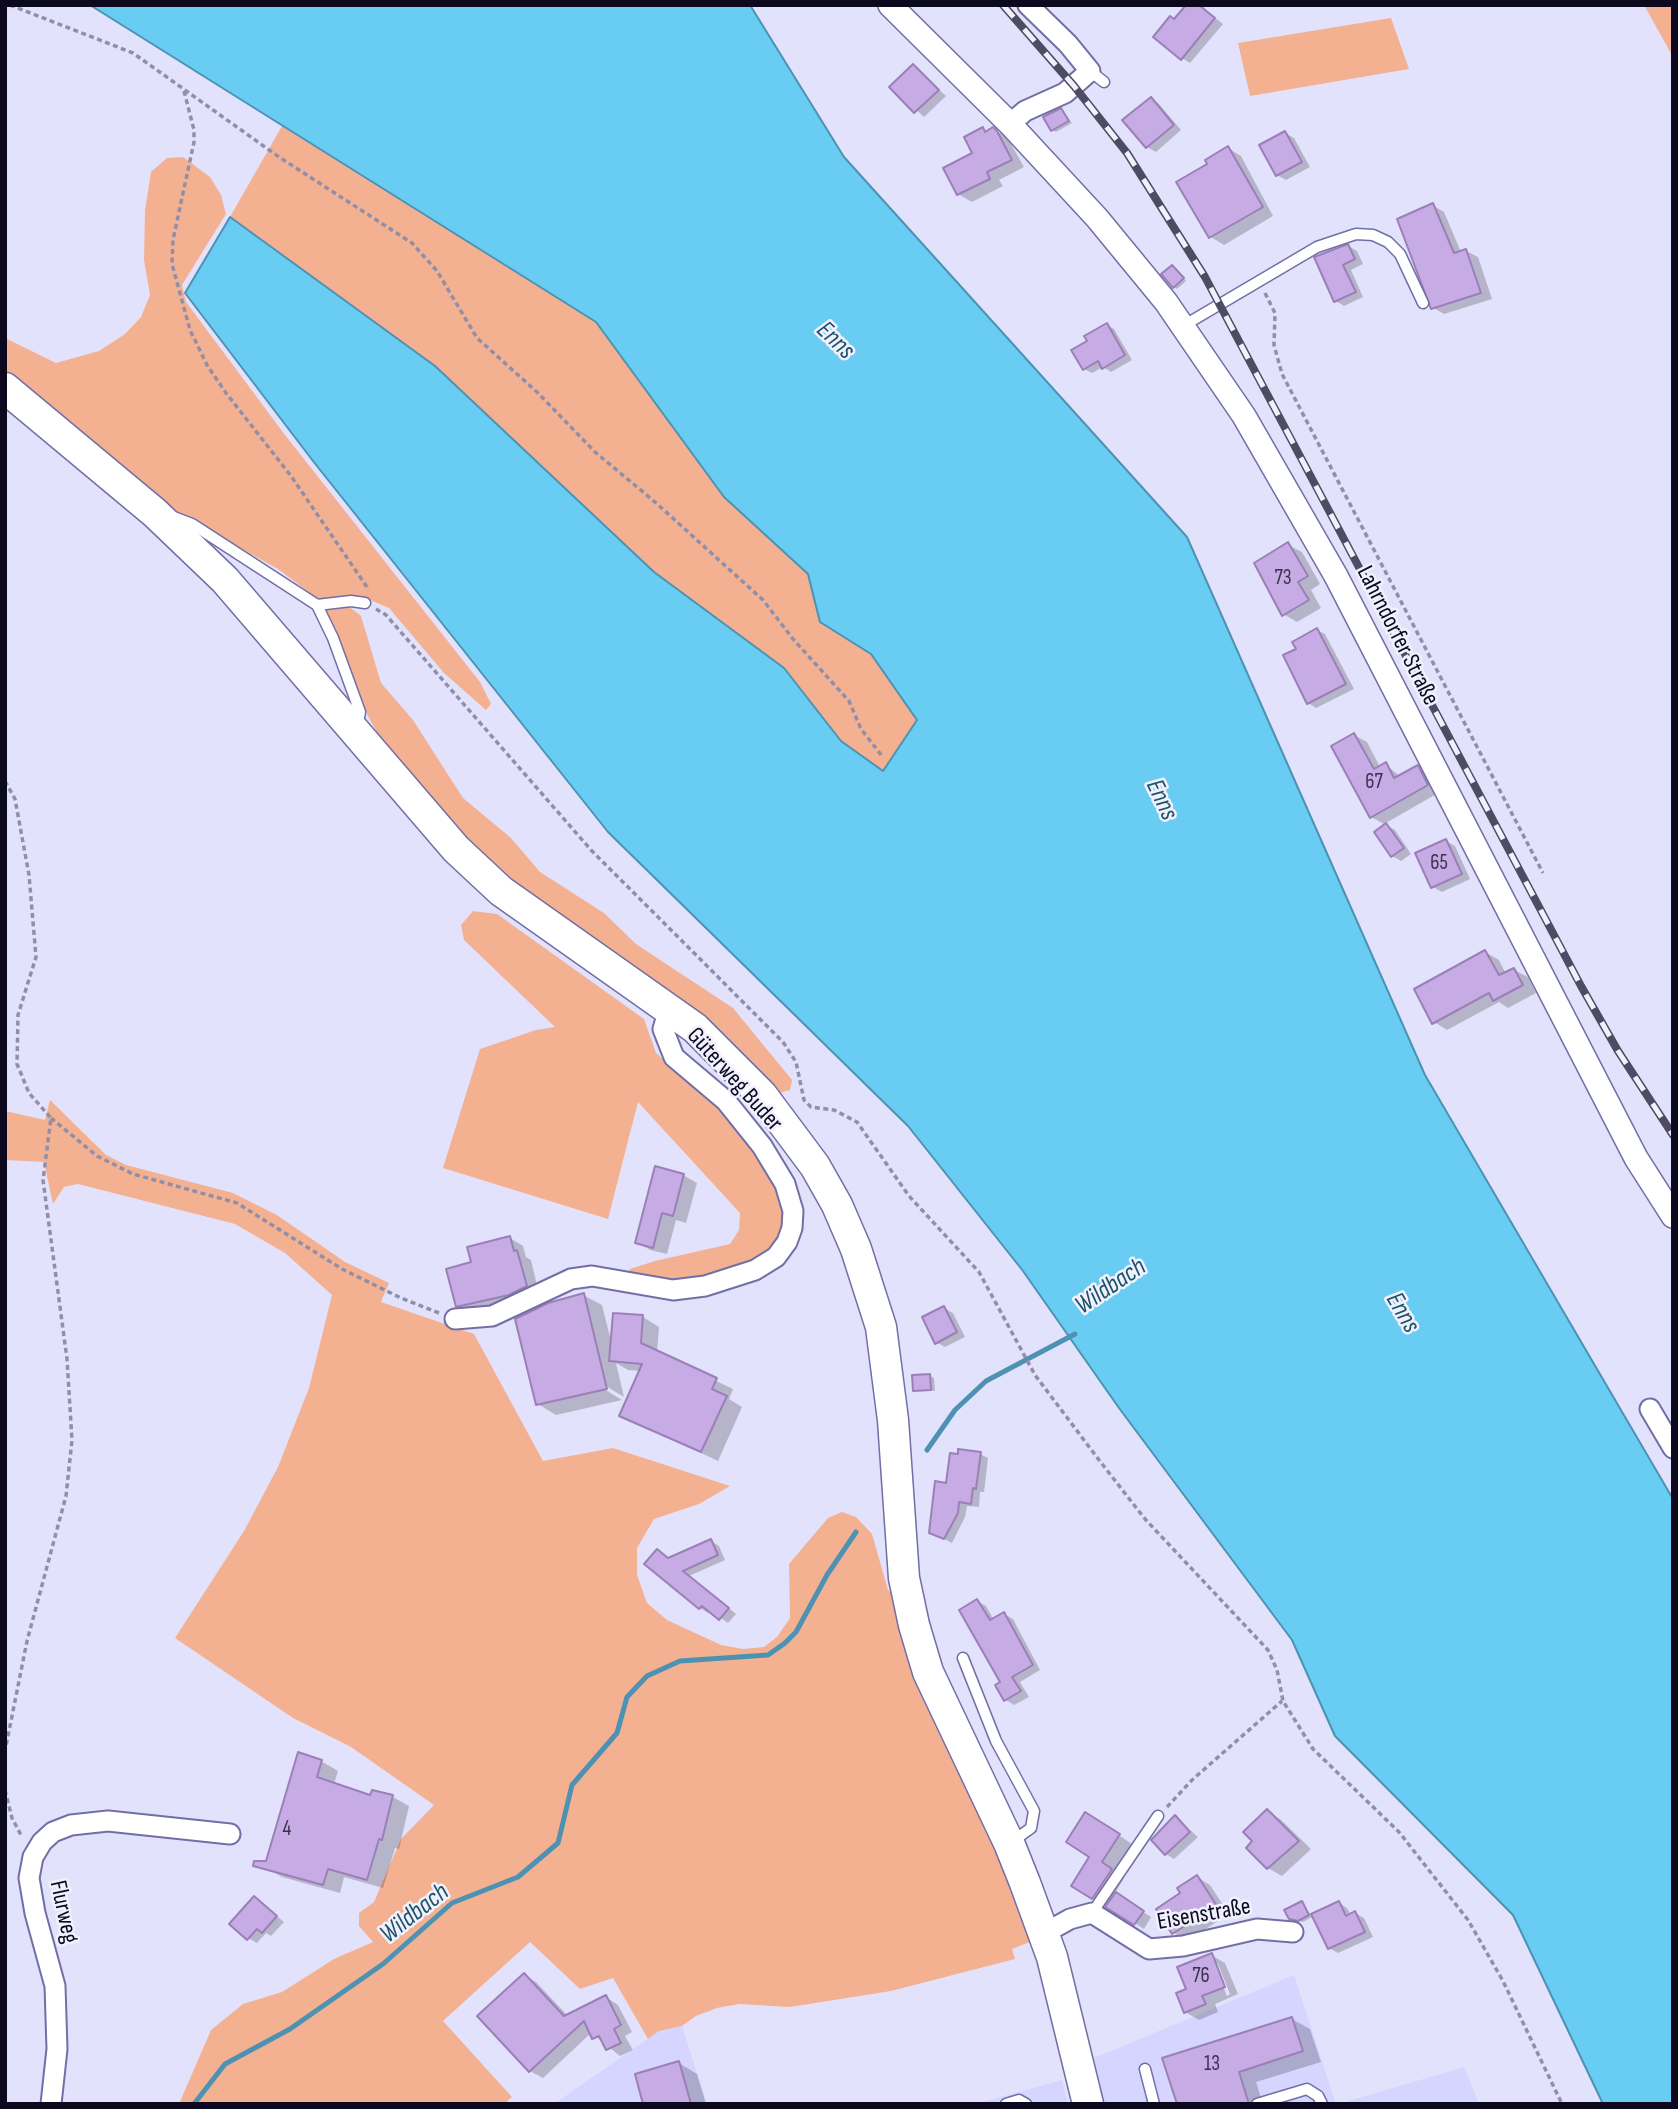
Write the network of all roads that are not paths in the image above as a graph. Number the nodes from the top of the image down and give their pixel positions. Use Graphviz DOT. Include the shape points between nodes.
graph roads {
  1 [pos="890,5"];
  2 [pos="1028,5"];
  3 [pos="1010,124"];
  4 [pos="1423,303"];
  5 [pos="1182,326"];
  6 [pos="5,388"];
  7 [pos="155,513"];
  8 [pos="365,604"];
  9 [pos="317,605"];
  10 [pos="356,731"];
  11 [pos="669,1009"];
  12 [pos="1673,1216"];
  13 [pos="455,1319"];
  14 [pos="1650,1409"];
  15 [pos="1673,1448"];
  16 [pos="963,1658"];
  17 [pos="1158,1816"];
  18 [pos="230,1834"];
  19 [pos="1009,1843"];
  20 [pos="1092,1913"];
  21 [pos="1293,1932"];
  22 [pos="1044,1934"];
  23 [pos="1145,2069"];
  24 [pos="51,2104"];
  25 [pos="1006,2104"];
  26 [pos="1026,2104"];
  27 [pos="1088,2104"];
  28 [pos="1154,2104"];
  29 [pos="1257,2104"];
  30 [pos="1322,2104"];
  1 -- 3 [label="street, Lahrndorfer Straße"];
  2 -- 3 [label="street" via="1097,77 1025,111"];
  3 -- 5 [label="street, Lahrndorfer Straße" via="1097,218"];
  4 -- 5 [label="lane" via="1400,254 1388,242 1356,233 1317,247"];
  5 -- 12 [label="street, Lahrndorfer Straße" via="1244,416 1297,505 1636,1158"];
  6 -- 7 [label="main road"];
  7 -- 9 [label="lane" via="192,524"];
  7 -- 10 [label="main road" via="225,580"];
  8 -- 9 [label="lane"];
  9 -- 10 [label="lane" via="360,712"];
  10 -- 11 [label="main road" via="456,849 501,891"];
  11 -- 13 [label="street, Güterweg Buder" via="663,1030 674,1057 726,1101 785,1184 793,1211 787,1242 776,1257 755,1270 705,1286 673,1290 592,1276 571,1279 492,1315"];
  11 -- 19 [label="main road" via="728,1058 790,1129 837,1205 856,1249 881,1327 888,1371 904,1578 914,1625 928,1672"];
  14 -- 15 [label="street"];
  16 -- 19 [label="lane" via="996,1741 1034,1811 1031,1828"];
  17 -- 20 [label="lane"];
  18 -- 24 [label="street, Flurweg" via="139,1822 89,1822 53,1832 33,1857 30,1891 55,1986 58,2017"];
  19 -- 22 [label="main road"];
  20 -- 21 [label="street, Eisenstraße" via="1149,1949 1257,1929"];
  20 -- 22 [label="street"];
  22 -- 27 [label="main road"];
  23 -- 28 [label="lane"];
  25 -- 26 [label="lane" via="1019,2100"];
  29 -- 30 [label="lane" via="1307,2089"];
}
